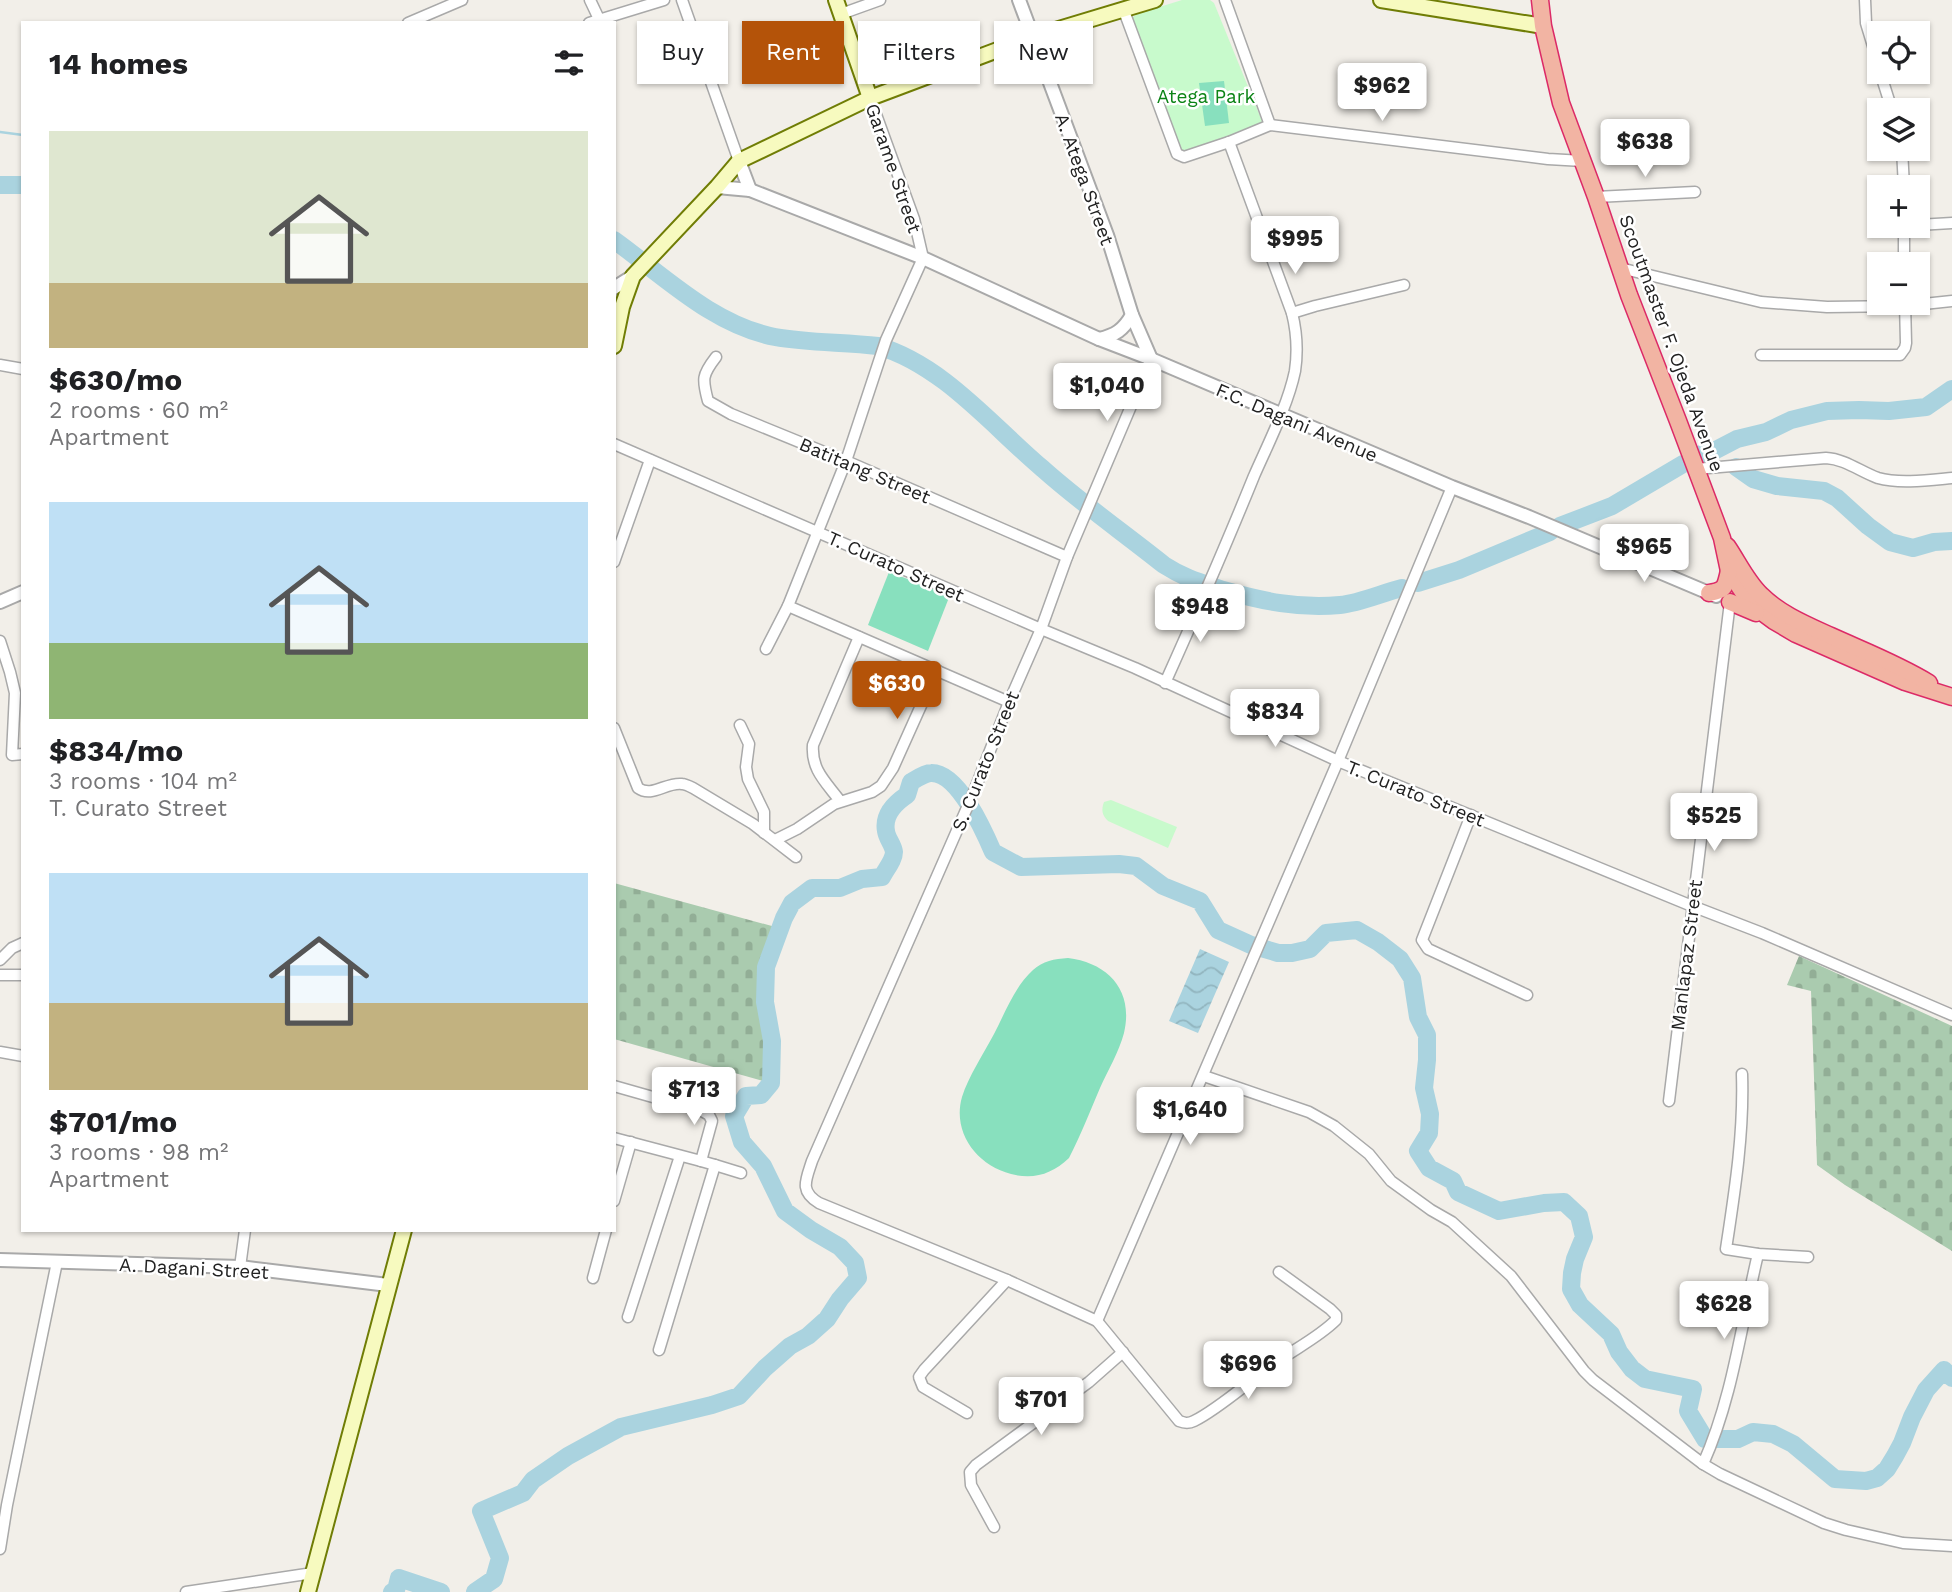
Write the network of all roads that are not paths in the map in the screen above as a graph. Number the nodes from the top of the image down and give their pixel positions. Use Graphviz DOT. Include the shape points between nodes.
graph roads {
  1 [pos="462,0"];
  2 [pos="590,0"];
  3 [pos="664,0"];
  4 [pos="682,0"];
  5 [pos="880,0"];
  6 [pos="1019,0"];
  7 [pos="1155,0"];
  8 [pos="1225,0"];
  9 [pos="1381,0"];
  10 [pos="1540,0"];
  11 [pos="1865,0"];
  12 [pos="839,7"];
  13 [pos="1124,11"];
  14 [pos="599,19"];
  15 [pos="413,21"];
  16 [pos="594,21"];
  17 [pos="1026,21"];
  18 [pos="1089,21"];
  19 [pos="1543,26"];
  20 [pos="1867,26"];
  21 [pos="994,51"];
  22 [pos="1050,84"];
  23 [pos="870,98"];
  24 [pos="1270,125"];
  25 [pos="1228,142"];
  26 [pos="739,161"];
  27 [pos="1583,161"];
  28 [pos="718,187"];
  29 [pos="750,190"];
  30 [pos="1695,192"];
  31 [pos="1597,197"];
  32 [pos="1952,223"];
  33 [pos="1930,224"];
  34 [pos="923,258"];
  35 [pos="1620,268"];
  36 [pos="640,269"];
  37 [pos="1404,285"];
  38 [pos="616,287"];
  39 [pos="1952,301"];
  40 [pos="1930,302"];
  41 [pos="1867,305"];
  42 [pos="617,312"];
  43 [pos="1292,313"];
  44 [pos="1132,315"];
  45 [pos="1905,315"];
  46 [pos="1098,339"];
  47 [pos="1761,355"];
  48 [pos="716,357"];
  49 [pos="1151,359"];
  50 [pos="0,365"];
  51 [pos="21,369"];
  52 [pos="1280,415"];
  53 [pos="616,445"];
  54 [pos="650,460"];
  55 [pos="846,461"];
  56 [pos="1696,469"];
  57 [pos="1952,478"];
  58 [pos="1452,487"];
  59 [pos="818,531"];
  60 [pos="1722,538"];
  61 [pos="616,556"];
  62 [pos="1067,557"];
  63 [pos="1729,571"];
  64 [pos="21,593"];
  65 [pos="1709,593"];
  66 [pos="1730,602"];
  67 [pos="0,603"];
  68 [pos="788,606"];
  69 [pos="1774,621"];
  70 [pos="1041,629"];
  71 [pos="859,637"];
  72 [pos="0,642"];
  73 [pos="766,649"];
  74 [pos="937,670"];
  75 [pos="1166,683"];
  76 [pos="1009,702"];
  77 [pos="740,725"];
  78 [pos="616,733"];
  79 [pos="21,754"];
  80 [pos="1338,761"];
  81 [pos="840,801"];
  82 [pos="1471,815"];
  83 [pos="764,833"];
  84 [pos="775,840"];
  85 [pos="796,856"];
  86 [pos="1692,906"];
  87 [pos="21,944"];
  88 [pos="0,960"];
  89 [pos="0,975"];
  90 [pos="21,975"];
  91 [pos="1527,995"];
  92 [pos="1952,1015"];
  93 [pos="0,1052"];
  94 [pos="21,1056"];
  95 [pos="1742,1074"];
  96 [pos="1204,1076"];
  97 [pos="616,1087"];
  98 [pos="1669,1101"];
  99 [pos="616,1138"];
  100 [pos="631,1142"];
  101 [pos="680,1156"];
  102 [pos="701,1161"];
  103 [pos="715,1165"];
  104 [pos="741,1173"];
  105 [pos="616,1194"];
  106 [pos="244,1232"];
  107 [pos="403,1232"];
  108 [pos="605,1232"];
  109 [pos="1758,1254"];
  110 [pos="1808,1257"];
  111 [pos="0,1260"];
  112 [pos="57,1262"];
  113 [pos="240,1267"];
  114 [pos="1279,1272"];
  115 [pos="593,1278"];
  116 [pos="1007,1280"];
  117 [pos="388,1285"];
  118 [pos="628,1317"];
  119 [pos="1097,1321"];
  120 [pos="659,1350"];
  121 [pos="1123,1352"];
  122 [pos="967,1413"];
  123 [pos="1703,1464"];
  124 [pos="993,1527"];
  125 [pos="1952,1546"];
  126 [pos="0,1549"];
  127 [pos="313,1573"];
  128 [pos="186,1592"];
  129 [pos="308,1592"];
  1 -- 15 [label="street"];
  2 -- 14 [label="street"];
  3 -- 14 [label="street"];
  4 -- 26 [label="street"];
  5 -- 12 [label="street"];
  6 -- 17 [label="street, A. Atega Street"];
  7 -- 13 [label="main road"];
  8 -- 24 [label="street"];
  9 -- 19 [label="main road"];
  10 -- 19 [label="highway, Scoutmaster F. Ojeda Avenue"];
  11 -- 20 [label="street"];
  12 -- 23 [label="main road, Garame Street"];
  13 -- 18 [label="main road"];
  13 -- 25 [label="street" via="1177,154 1184,157"];
  14 -- 16 [label="street"];
  19 -- 27 [label="highway, Scoutmaster F. Ojeda Avenue" via="1562,103"];
  21 -- 23 [label="main road"];
  22 -- 44 [label="street, A. Atega Street"];
  23 -- 26 [label="main road"];
  23 -- 34 [label="street, Garame Street" via="914,219"];
  24 -- 25 [label="street"];
  24 -- 27 [label="street"];
  25 -- 43 [label="street"];
  26 -- 28 [label="main road"];
  26 -- 29 [label="street"];
  27 -- 31 [label="highway, Scoutmaster F. Ojeda Avenue"];
  28 -- 29 [label="street, F.C. Dagani Avenue"];
  28 -- 36 [label="main road"];
  29 -- 34 [label="street, F.C. Dagani Avenue"];
  30 -- 31 [label="street"];
  31 -- 35 [label="highway, Scoutmaster F. Ojeda Avenue"];
  32 -- 33 [label="street"];
  34 -- 46 [label="street, F.C. Dagani Avenue"];
  34 -- 55 [label="street" via="886,340"];
  35 -- 41 [label="street" via="1761,302"];
  35 -- 56 [label="highway, Scoutmaster F. Ojeda Avenue"];
  36 -- 38 [label="street"];
  36 -- 42 [label="main road"];
  37 -- 43 [label="street"];
  39 -- 40 [label="street"];
  43 -- 52 [label="street" via="1297,355"];
  44 -- 46 [label="street" via="1121,331"];
  44 -- 49 [label="street, A. Atega Street"];
  45 -- 47 [label="street" via="1906,343 1900,355"];
  46 -- 49 [label="street, F.C. Dagani Avenue"];
  48 -- 55 [label="street, Batitang Street" via="705,371 708,401"];
  49 -- 52 [label="street, F.C. Dagani Avenue"];
  49 -- 62 [label="street, S. Curato Street"];
  50 -- 51 [label="street"];
  52 -- 58 [label="street, F.C. Dagani Avenue"];
  52 -- 75 [label="street"];
  53 -- 54 [label="street, T. Curato Street"];
  54 -- 59 [label="street, T. Curato Street"];
  54 -- 61 [label="street"];
  55 -- 59 [label="street"];
  55 -- 62 [label="street, Batitang Street"];
  56 -- 57 [label="street" via="1835,458 1882,479"];
  56 -- 60 [label="highway, Scoutmaster F. Ojeda Avenue"];
  58 -- 65 [label="street, F.C. Dagani Avenue"];
  58 -- 80 [label="street"];
  59 -- 68 [label="street"];
  59 -- 70 [label="street, T. Curato Street"];
  60 -- 63 [label="highway, Scoutmaster F. Ojeda Avenue"];
  60 -- 69 [label="highway, Scoutmaster F. Ojeda Avenue" via="1749,582 1780,610 1910,671 1952,697 1905,682"];
  62 -- 70 [label="street, S. Curato Street"];
  63 -- 65 [label="highway" via="1721,591"];
  63 -- 69 [label="highway, Scoutmaster F. Ojeda Avenue" via="1751,604"];
  64 -- 67 [label="street"];
  65 -- 66 [label="street, F.C. Dagani Avenue"];
  66 -- 69 [label="highway"];
  66 -- 86 [label="street, Manlapaz Street"];
  68 -- 71 [label="street"];
  68 -- 73 [label="street"];
  70 -- 75 [label="street, T. Curato Street"];
  70 -- 76 [label="street, S. Curato Street"];
  71 -- 74 [label="street"];
  71 -- 81 [label="street" via="813,745 815,768"];
  72 -- 79 [label="street" via="15,693 12,755"];
  74 -- 76 [label="street"];
  74 -- 81 [label="street" via="881,786"];
  75 -- 80 [label="street, T. Curato Street"];
  76 -- 116 [label="street, S. Curato Street" via="806,1180 806,1192 819,1203"];
  77 -- 83 [label="street" via="749,744 748,779 764,812"];
  78 -- 83 [label="street" via="641,791 688,785"];
  80 -- 82 [label="street, T. Curato Street"];
  80 -- 96 [label="street"];
  81 -- 84 [label="street"];
  82 -- 86 [label="street, T. Curato Street"];
  82 -- 91 [label="street" via="1422,940 1428,949"];
  83 -- 84 [label="street"];
  84 -- 85 [label="street"];
  86 -- 92 [label="street, T. Curato Street"];
  86 -- 98 [label="street, Manlapaz Street"];
  87 -- 88 [label="street"];
  89 -- 90 [label="street"];
  93 -- 94 [label="street"];
  95 -- 109 [label="street" via="1744,1110 1726,1249"];
  96 -- 119 [label="street"];
  96 -- 123 [label="street" via="1309,1112 1334,1126 1369,1154 1391,1181 1452,1223 1511,1276 1593,1380"];
  97 -- 102 [label="street" via="709,1115 712,1121"];
  99 -- 100 [label="street"];
  100 -- 101 [label="street"];
  100 -- 105 [label="street"];
  101 -- 102 [label="street"];
  101 -- 118 [label="street"];
  102 -- 103 [label="street"];
  103 -- 104 [label="street"];
  103 -- 120 [label="street"];
  106 -- 113 [label="street"];
  107 -- 117 [label="main road"];
  108 -- 115 [label="street"];
  109 -- 110 [label="street"];
  109 -- 123 [label="street" via="1738,1351"];
  111 -- 112 [label="street, A. Dagani Street"];
  112 -- 113 [label="street, A. Dagani Street"];
  112 -- 126 [label="street"];
  113 -- 117 [label="street, A. Dagani Street"];
  114 -- 121 [label="street" via="1330,1309 1336,1320 1192,1423 1179,1421"];
  116 -- 119 [label="street"];
  116 -- 122 [label="street" via="919,1377 923,1387"];
  117 -- 127 [label="main road"];
  119 -- 121 [label="street"];
  121 -- 124 [label="street" via="976,1465 969,1477 971,1485"];
  123 -- 125 [label="street" via="1835,1527 1903,1543"];
  127 -- 128 [label="street"];
  127 -- 129 [label="main road"];
}
